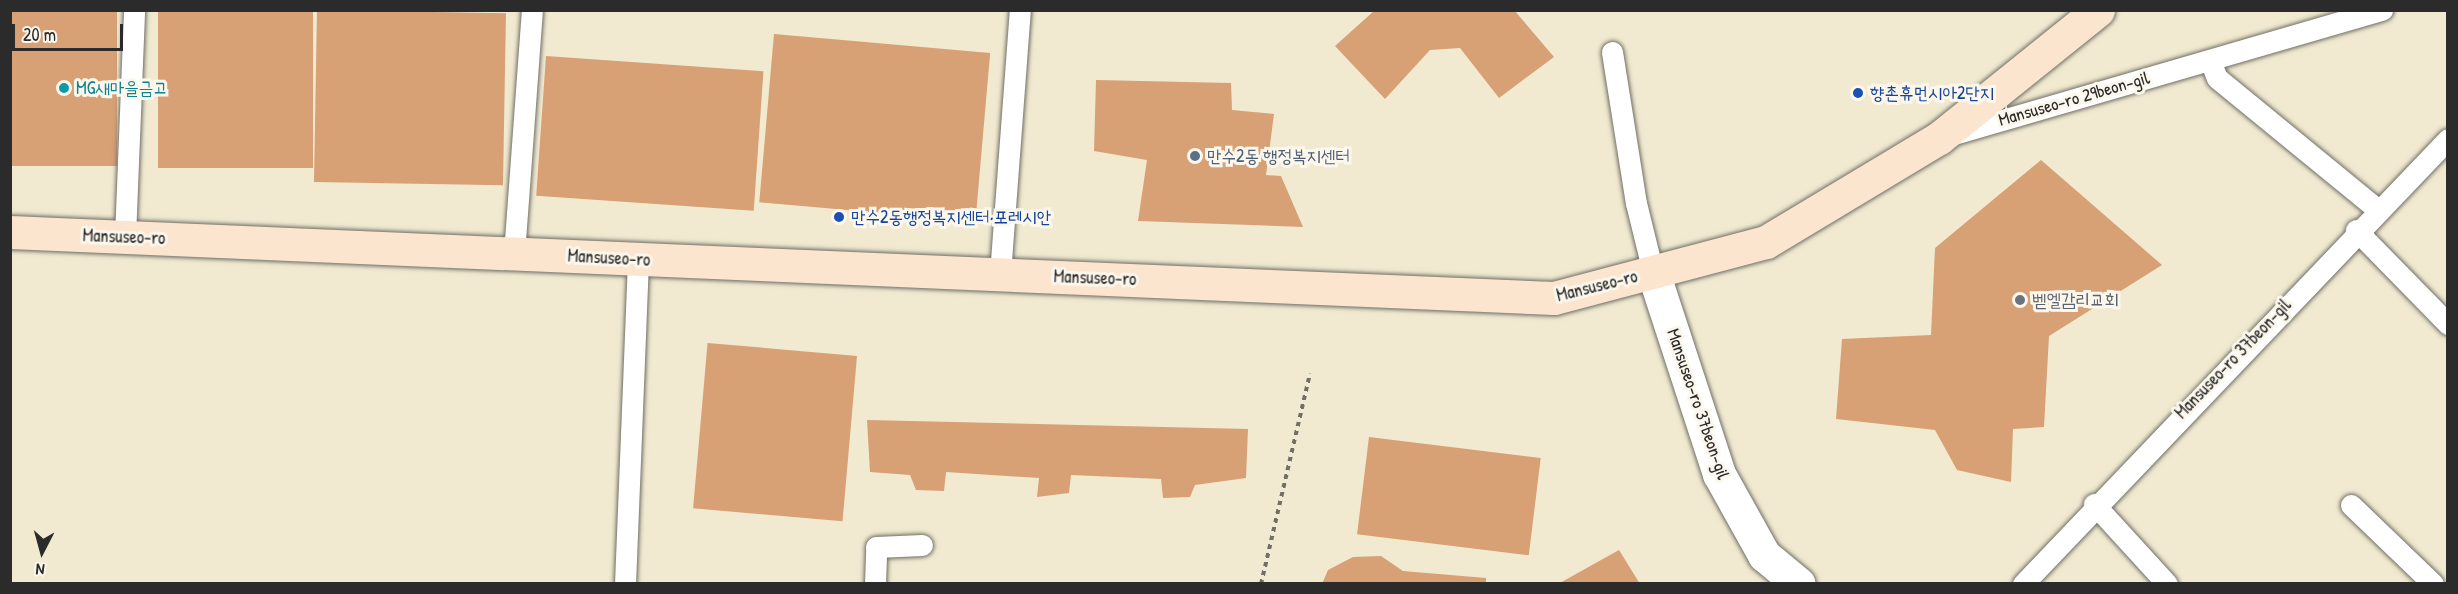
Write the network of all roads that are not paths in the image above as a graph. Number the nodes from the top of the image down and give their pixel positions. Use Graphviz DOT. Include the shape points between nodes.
graph roads {
  1 [pos="134,10"];
  2 [pos="532,10"];
  3 [pos="1020,10"];
  4 [pos="2098,10"];
  5 [pos="2382,10"];
  6 [pos="1612,52"];
  7 [pos="2210,60"];
  8 [pos="1939,138"];
  9 [pos="2448,139"];
  10 [pos="2377,209"];
  11 [pos="2356,230"];
  12 [pos="10,232"];
  13 [pos="125,237"];
  14 [pos="514,254"];
  15 [pos="638,259"];
  16 [pos="1653,272"];
  17 [pos="1000,274"];
  18 [pos="2448,324"];
  19 [pos="2094,504"];
  20 [pos="2351,505"];
  21 [pos="922,545"];
  22 [pos="625,584"];
  23 [pos="875,584"];
  24 [pos="1799,584"];
  25 [pos="2023,584"];
  26 [pos="2167,584"];
  27 [pos="2433,584"];
  1 -- 13 [label="lane"];
  2 -- 14 [label="lane"];
  3 -- 17 [label="lane"];
  4 -- 8 [label="street, Mansuseo-ro"];
  5 -- 7 [label="lane, Mansuseo-ro 29beon-gil"];
  6 -- 16 [label="lane" via="1636,202"];
  7 -- 8 [label="lane, Mansuseo-ro 29beon-gil"];
  7 -- 10 [label="lane" via="2217,78"];
  8 -- 16 [label="street, Mansuseo-ro" via="1766,242"];
  9 -- 10 [label="lane, Mansuseo-ro 37beon-gil"];
  10 -- 11 [label="lane, Mansuseo-ro 37beon-gil"];
  11 -- 18 [label="lane"];
  11 -- 19 [label="lane, Mansuseo-ro 37beon-gil"];
  12 -- 13 [label="street, Mansuseo-ro"];
  13 -- 14 [label="street, Mansuseo-ro"];
  14 -- 15 [label="street, Mansuseo-ro"];
  15 -- 17 [label="street, Mansuseo-ro"];
  15 -- 22 [label="lane"];
  16 -- 17 [label="street, Mansuseo-ro" via="1554,298"];
  16 -- 24 [label="street, Mansuseo-ro 37beon-gil" via="1719,474 1764,555"];
  19 -- 25 [label="lane, Mansuseo-ro 37beon-gil"];
  19 -- 26 [label="lane"];
  20 -- 27 [label="lane"];
  21 -- 23 [label="lane" via="876,547"];
}
